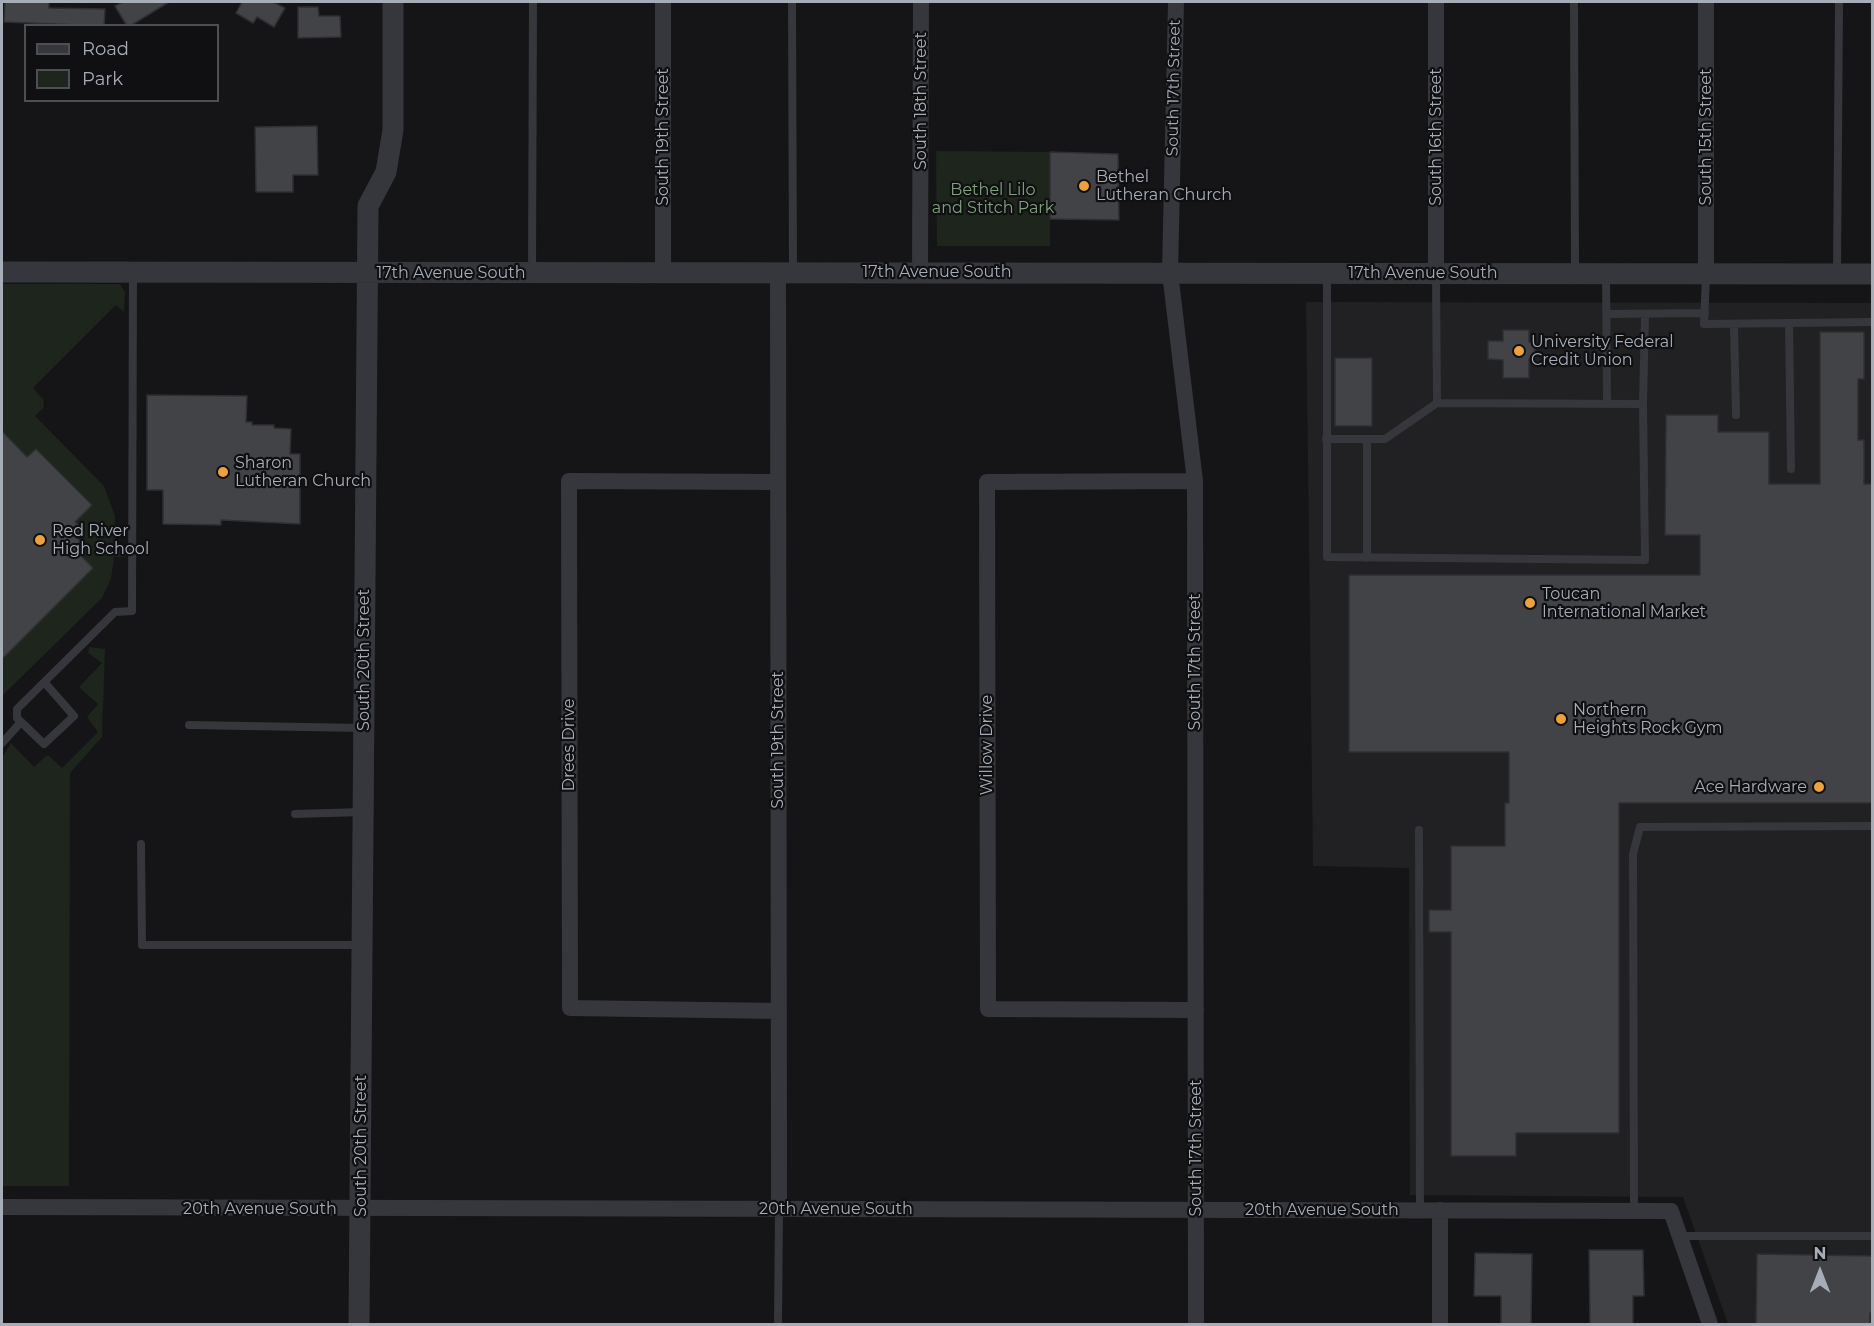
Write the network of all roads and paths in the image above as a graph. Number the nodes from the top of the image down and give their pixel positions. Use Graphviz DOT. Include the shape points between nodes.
graph roads {
  1 [pos="393,2"];
  2 [pos="533,2"];
  3 [pos="663,2"];
  4 [pos="792,2"];
  5 [pos="921,2"];
  6 [pos="1176,2"];
  7 [pos="1437,2"];
  8 [pos="1574,2"];
  9 [pos="1706,2"];
  10 [pos="1839,2"];
  11 [pos="2,272"];
  12 [pos="133,272"];
  13 [pos="532,272"];
  14 [pos="663,272"];
  15 [pos="785,272"];
  16 [pos="920,272"];
  17 [pos="1606,272"];
  18 [pos="1706,272"];
  19 [pos="367,273"];
  20 [pos="1170,273"];
  21 [pos="1327,273"];
  22 [pos="1436,273"];
  23 [pos="1575,273"];
  24 [pos="1838,274"];
  25 [pos="1872,274"];
  26 [pos="1705,312"];
  27 [pos="1607,314"];
  28 [pos="1645,314"];
  29 [pos="1872,322"];
  30 [pos="1789,323"];
  31 [pos="1734,324"];
  32 [pos="1437,403"];
  33 [pos="1607,403"];
  34 [pos="1643,404"];
  35 [pos="1736,415"];
  36 [pos="1326,439"];
  37 [pos="1367,439"];
  38 [pos="1791,469"];
  39 [pos="1195,481"];
  40 [pos="778,482"];
  41 [pos="1367,558"];
  42 [pos="45,683"];
  43 [pos="21,722"];
  44 [pos="189,725"];
  45 [pos="364,728"];
  46 [pos="2,743"];
  47 [pos="363,812"];
  48 [pos="295,814"];
  49 [pos="1872,826"];
  50 [pos="1419,830"];
  51 [pos="141,844"];
  52 [pos="362,945"];
  53 [pos="1196,1010"];
  54 [pos="779,1011"];
  55 [pos="2,1207"];
  56 [pos="779,1209"];
  57 [pos="360,1210"];
  58 [pos="1420,1210"];
  59 [pos="1440,1210"];
  60 [pos="1196,1211"];
  61 [pos="1635,1211"];
  62 [pos="1680,1236"];
  63 [pos="1872,1236"];
  64 [pos="358,1324"];
  65 [pos="778,1324"];
  66 [pos="1196,1324"];
  67 [pos="1440,1324"];
  68 [pos="1710,1324"];
  1 -- 19 [label="street, South 20th Street" via="393,130 386,172 368,206"];
  2 -- 13 [label="lane"];
  3 -- 14 [label="street, South 19th Street"];
  4 -- 15 [label="lane"];
  5 -- 16 [label="street, South 18th Street"];
  6 -- 20 [label="street, South 17th Street"];
  7 -- 22 [label="street, South 16th Street"];
  8 -- 23 [label="lane"];
  9 -- 18 [label="street, South 15th Street"];
  10 -- 24 [label="lane"];
  11 -- 12 [label="street, 17th Avenue South"];
  12 -- 19 [label="street, 17th Avenue South"];
  12 -- 42 [label="lane" via="132,611 115,612"];
  13 -- 14 [label="street, 17th Avenue South"];
  13 -- 19 [label="street, 17th Avenue South"];
  14 -- 15 [label="street, 17th Avenue South"];
  15 -- 16 [label="street, 17th Avenue South"];
  15 -- 40 [label="street, South 19th Street"];
  16 -- 20 [label="street, 17th Avenue South"];
  17 -- 18 [label="street, 17th Avenue South"];
  17 -- 23 [label="street, 17th Avenue South"];
  17 -- 27 [label="lane"];
  18 -- 24 [label="street, 17th Avenue South"];
  18 -- 26 [label="lane"];
  19 -- 45 [label="street, South 20th Street"];
  20 -- 21 [label="street, 17th Avenue South"];
  20 -- 39 [label="street, South 17th Street"];
  21 -- 22 [label="street, 17th Avenue South"];
  21 -- 36 [label="lane"];
  22 -- 23 [label="street, 17th Avenue South"];
  22 -- 32 [label="lane"];
  24 -- 25 [label="street, 17th Avenue South"];
  26 -- 28 [label="lane"];
  26 -- 31 [label="lane" via="1704,324"];
  27 -- 28 [label="lane"];
  27 -- 33 [label="lane"];
  28 -- 34 [label="lane"];
  29 -- 30 [label="lane"];
  30 -- 31 [label="lane"];
  30 -- 38 [label="lane"];
  31 -- 35 [label="lane"];
  32 -- 33 [label="lane"];
  32 -- 37 [label="lane" via="1385,439"];
  33 -- 34 [label="lane"];
  34 -- 41 [label="lane" via="1645,561"];
  36 -- 37 [label="lane"];
  36 -- 41 [label="lane" via="1327,557"];
  37 -- 41 [label="lane"];
  39 -- 53 [label="street, South 17th Street"];
  39 -- 53 [label="street, Willow Drive" via="987,482 987,530 988,1009"];
  40 -- 54 [label="street, South 19th Street"];
  40 -- 54 [label="street, Drees Drive" via="569,481 569,613 570,1008"];
  42 -- 43 [label="lane" via="17,710 15,714"];
  42 -- 43 [label="lane" via="72,713 73,720 44,744"];
  43 -- 46 [label="lane"];
  44 -- 45 [label="lane"];
  45 -- 47 [label="street, South 20th Street"];
  47 -- 48 [label="lane"];
  47 -- 52 [label="street, South 20th Street"];
  49 -- 61 [label="lane" via="1640,827 1634,854"];
  50 -- 58 [label="lane"];
  51 -- 52 [label="lane" via="142,945"];
  52 -- 57 [label="street, South 20th Street"];
  53 -- 60 [label="street, South 17th Street"];
  54 -- 56 [label="street, South 19th Street"];
  55 -- 57 [label="street, 20th Avenue South"];
  56 -- 57 [label="street, 20th Avenue South"];
  56 -- 60 [label="street, 20th Avenue South"];
  56 -- 65 [label="lane"];
  57 -- 64 [label="street, South 20th Street"];
  58 -- 59 [label="street, 20th Avenue South"];
  58 -- 60 [label="street, 20th Avenue South"];
  59 -- 61 [label="street, 20th Avenue South"];
  59 -- 67 [label="street"];
  60 -- 66 [label="street, South 17th Street"];
  61 -- 62 [label="street, 20th Avenue South" via="1671,1211"];
  62 -- 63 [label="lane"];
  62 -- 68 [label="street"];
}
